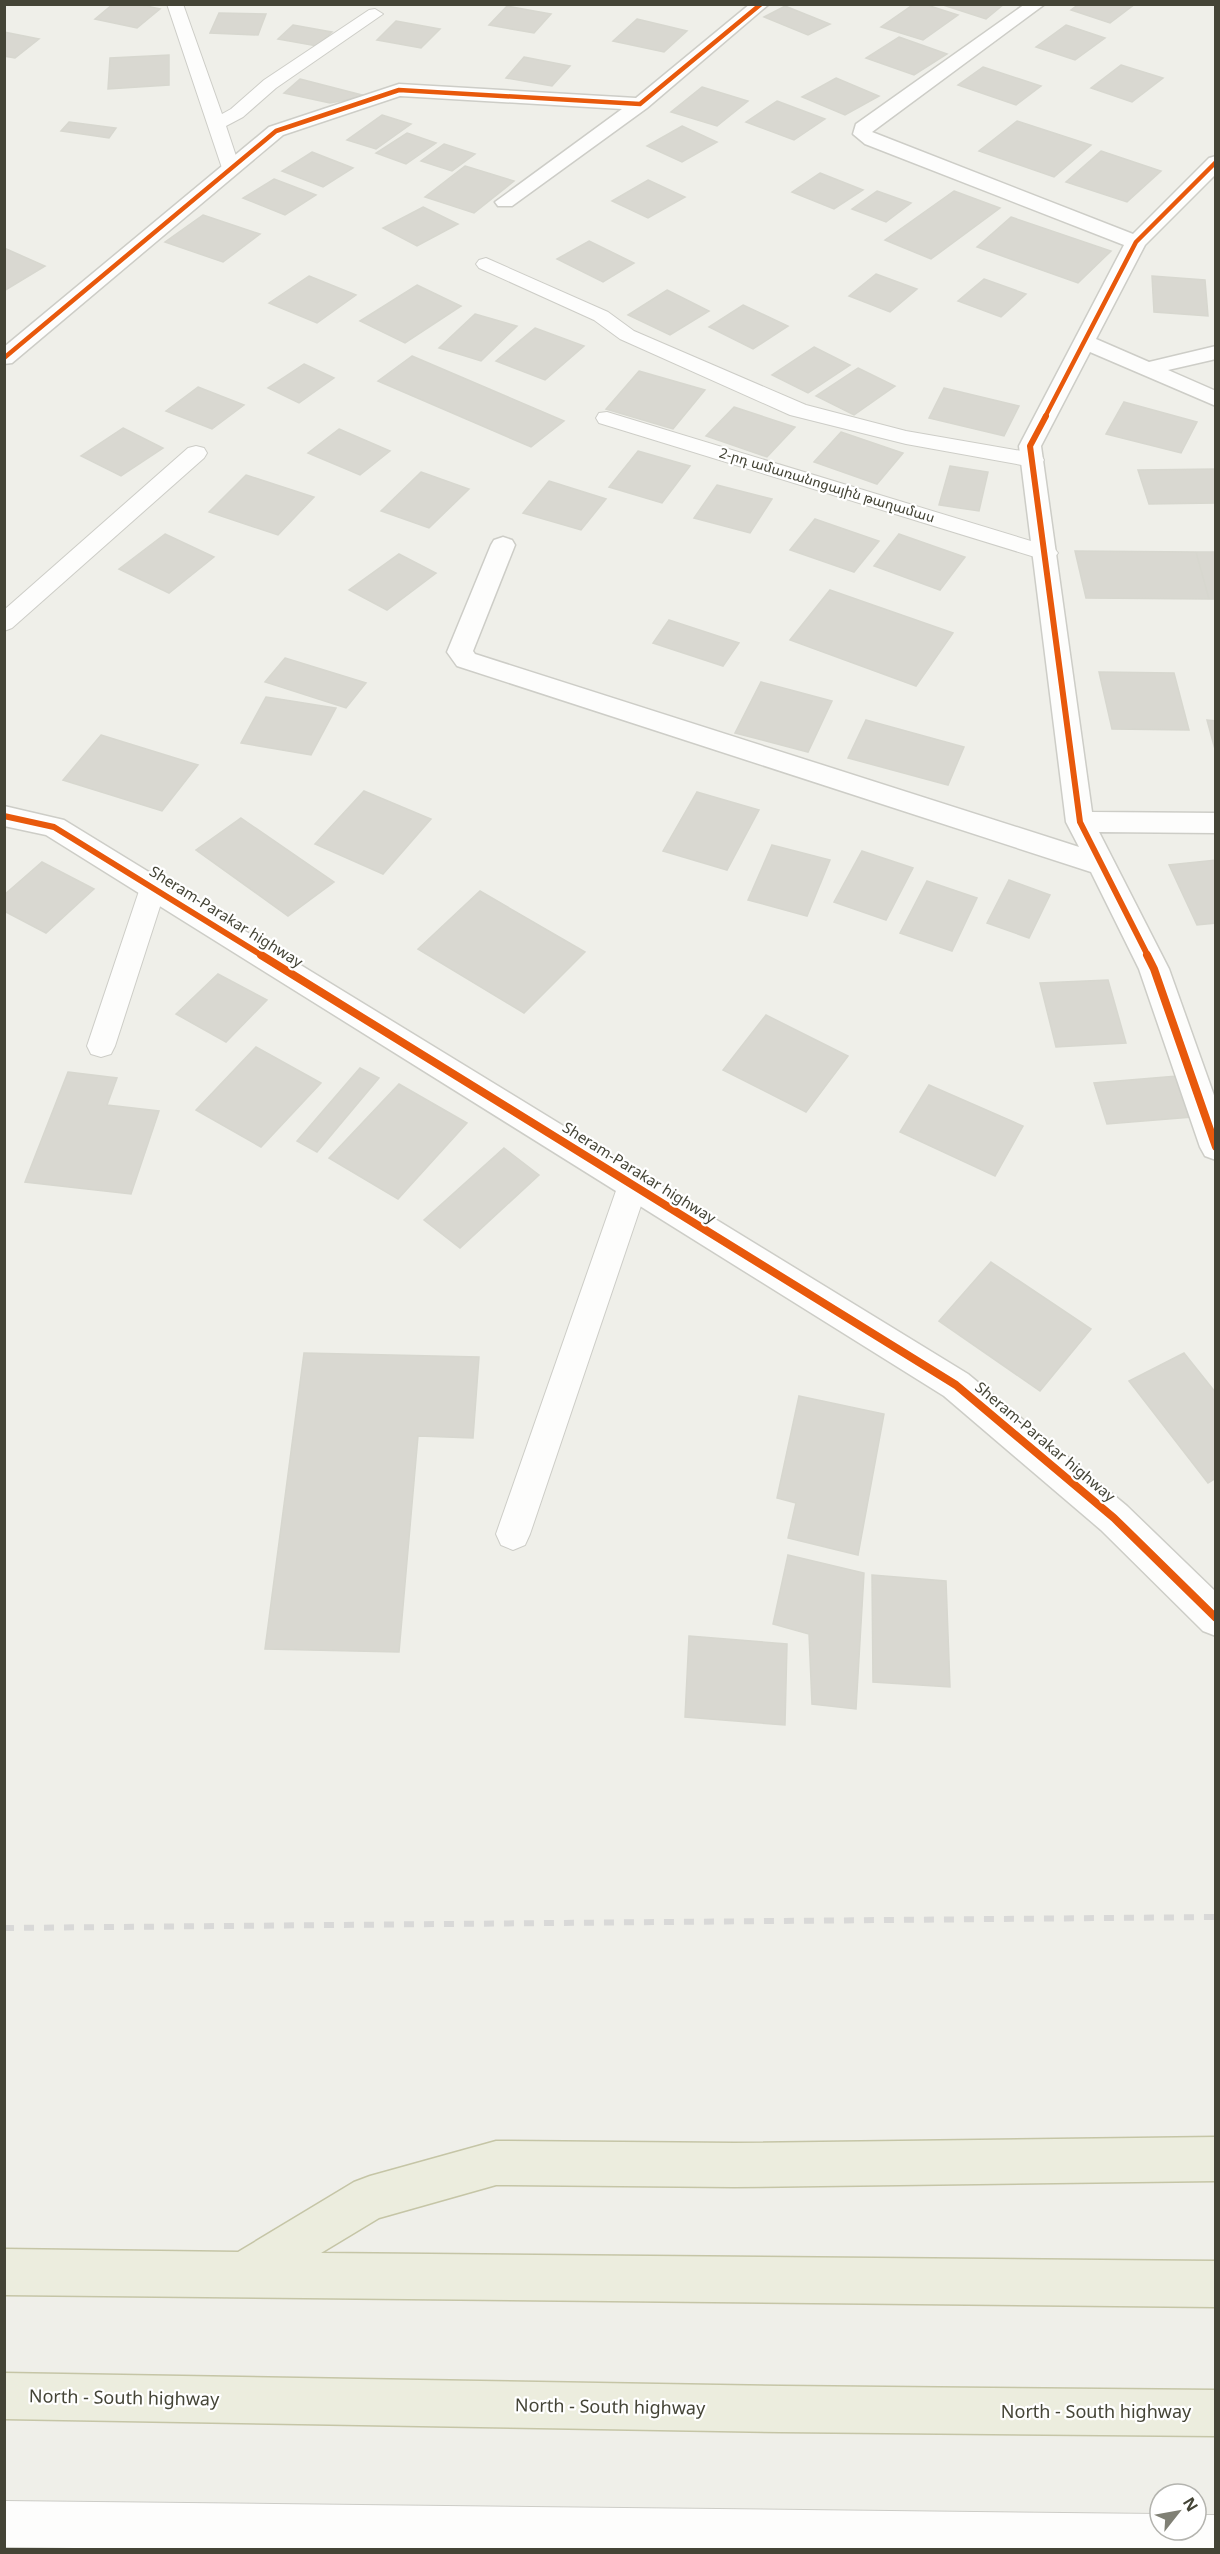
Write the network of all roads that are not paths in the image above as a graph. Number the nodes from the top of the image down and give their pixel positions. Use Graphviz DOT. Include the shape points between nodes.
graph roads {
  1 [pos="176,4"];
  2 [pos="761,4"];
  3 [pos="1037,4"];
  4 [pos="375,14"];
  5 [pos="639,104"];
  6 [pos="216,124"];
  7 [pos="1215,162"];
  8 [pos="231,168"];
  9 [pos="506,202"];
  10 [pos="1136,242"];
  11 [pos="486,264"];
  12 [pos="1085,342"];
  13 [pos="1215,352"];
  14 [pos="4,358"];
  15 [pos="1147,369"];
  16 [pos="1215,399"];
  17 [pos="608,418"];
  18 [pos="196,453"];
  19 [pos="1033,460"];
  20 [pos="503,545"];
  21 [pos="1046,553"];
  22 [pos="4,623"];
  23 [pos="4,816"];
  24 [pos="1080,822"];
  25 [pos="1215,823"];
  26 [pos="1100,864"];
  27 [pos="153,888"];
  28 [pos="101,1046"];
  29 [pos="1215,1147"];
  30 [pos="633,1185"];
  31 [pos="513,1534"];
  32 [pos="1215,1618"];
  33 [pos="1215,2160"];
  34 [pos="4,2272"];
  35 [pos="246,2273"];
  36 [pos="1215,2284"];
  37 [pos="4,2396"];
  38 [pos="1215,2413"];
  39 [pos="4,2524"];
  40 [pos="1215,2538"];
  1 -- 6 [label="lane"];
  2 -- 5 [label="street"];
  3 -- 10 [label="street" via="863,128 864,134"];
  4 -- 6 [label="lane"];
  5 -- 8 [label="street" via="399,90 276,131"];
  5 -- 9 [label="street"];
  6 -- 8 [label="lane"];
  7 -- 10 [label="street"];
  8 -- 14 [label="street"];
  10 -- 12 [label="street"];
  11 -- 19 [label="lane" via="601,316 627,335 798,410 906,437"];
  12 -- 15 [label="street"];
  12 -- 19 [label="street" via="1030,446"];
  13 -- 15 [label="street"];
  15 -- 16 [label="street"];
  17 -- 21 [label="lane, 2-րդ ամառանոցային թաղամաս"];
  18 -- 22 [label="lane"];
  19 -- 21 [label="street"];
  20 -- 26 [label="street" via="460,652 465,660"];
  21 -- 24 [label="street"];
  23 -- 27 [label="street, Sheram-Parakar highway" via="54,827"];
  24 -- 25 [label="street"];
  24 -- 26 [label="street"];
  26 -- 29 [label="street" via="1154,969"];
  27 -- 28 [label="lane"];
  27 -- 30 [label="street, Sheram-Parakar highway"];
  30 -- 31 [label="lane"];
  30 -- 32 [label="street, Sheram-Parakar highway" via="956,1385 1114,1518"];
  33 -- 35 [label="highway" via="496,2163 370,2198"];
  34 -- 35 [label="highway"];
  35 -- 36 [label="highway"];
  37 -- 38 [label="highway, North - South highway"];
  39 -- 40 [label="lane"];
}
